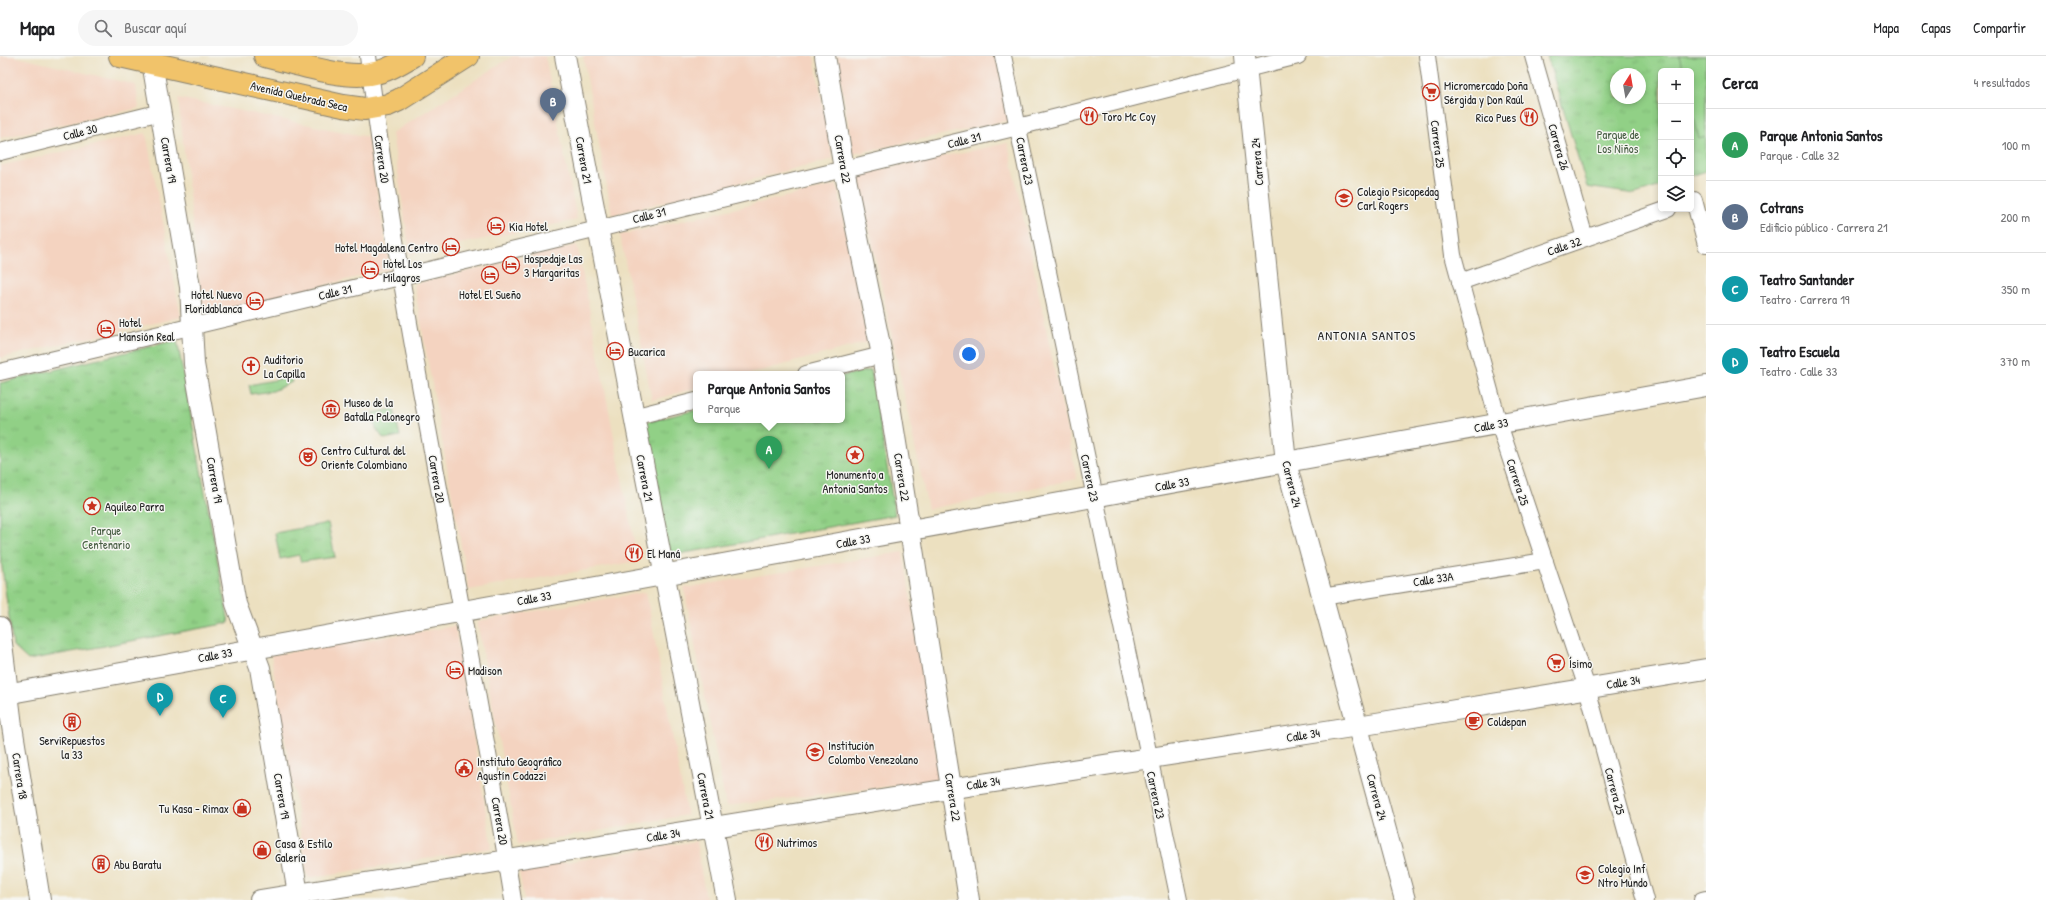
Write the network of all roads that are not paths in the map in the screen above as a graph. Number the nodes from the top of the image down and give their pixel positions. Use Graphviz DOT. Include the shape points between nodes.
graph roads {
  1 [pos="120,56"];
  2 [pos="265,56"];
  3 [pos="412,56"];
  4 [pos="468,56"];
  5 [pos="565,56"];
  6 [pos="825,56"];
  7 [pos="1003,56"];
  8 [pos="1298,56"];
  9 [pos="1427,56"];
  10 [pos="1533,56"];
  11 [pos="151,60"];
  12 [pos="1247,62"];
  13 [pos="370,65"];
  14 [pos="376,109"];
  15 [pos="161,112"];
  16 [pos="1018,127"];
  17 [pos="0,152"];
  18 [pos="844,169"];
  19 [pos="1697,199"];
  20 [pos="1659,212"];
  21 [pos="597,228"];
  22 [pos="1585,238"];
  23 [pos="1706,245"];
  24 [pos="400,277"];
  25 [pos="1460,282"];
  26 [pos="192,326"];
  27 [pos="882,355"];
  28 [pos="818,371"];
  29 [pos="0,372"];
  30 [pos="1706,386"];
  31 [pos="693,402"];
  32 [pos="633,417"];
  33 [pos="1499,424"];
  34 [pos="1286,463"];
  35 [pos="1094,498"];
  36 [pos="910,530"];
  37 [pos="1545,561"];
  38 [pos="663,575"];
  39 [pos="1322,597"];
  40 [pos="461,611"];
  41 [pos="0,627"];
  42 [pos="254,648"];
  43 [pos="1706,669"];
  44 [pos="1587,688"];
  45 [pos="4,694"];
  46 [pos="1358,726"];
  47 [pos="1149,758"];
  48 [pos="952,788"];
  49 [pos="712,827"];
  50 [pos="507,859"];
  51 [pos="299,897"];
  52 [pos="1706,899"];
  53 [pos="40,900"];
  54 [pos="260,900"];
  55 [pos="513,900"];
  56 [pos="727,900"];
  57 [pos="969,900"];
  58 [pos="1179,900"];
  59 [pos="1405,900"];
  60 [pos="1645,900"];
  61 [pos="1702,900"];
  1 -- 11 [label="main road, Avenida Quebrada Seca"];
  2 -- 13 [label="main road" via="343,74"];
  3 -- 13 [label="main road" via="394,66"];
  4 -- 14 [label="main road, Avenida Quebrada Seca" via="399,100"];
  5 -- 21 [label="street, Carrera 21"];
  6 -- 18 [label="street, Carrera 22"];
  7 -- 16 [label="street, Carrera 23"];
  8 -- 12 [label="street, Calle 31"];
  9 -- 25 [label="street, Carrera 25" via="1453,255"];
  10 -- 22 [label="street, Carrera 26"];
  11 -- 14 [label="main road, Avenida Quebrada Seca" via="343,106"];
  11 -- 15 [label="street, Carrera 19"];
  12 -- 16 [label="street, Calle 31"];
  12 -- 34 [label="street, Carrera 24"];
  13 -- 14 [label="street, Carrera 20"];
  14 -- 24 [label="street, Carrera 20" via="382,168"];
  15 -- 17 [label="street, Calle 30"];
  15 -- 26 [label="street, Carrera 19" via="190,287"];
  16 -- 18 [label="street, Calle 31"];
  16 -- 35 [label="street, Carrera 23"];
  18 -- 21 [label="street, Calle 31"];
  18 -- 27 [label="street, Carrera 22"];
  19 -- 23 [label="street"];
  20 -- 22 [label="street, Calle 32"];
  21 -- 24 [label="street, Calle 31"];
  21 -- 32 [label="street, Carrera 21"];
  22 -- 25 [label="street, Calle 32"];
  24 -- 26 [label="street, Calle 31"];
  24 -- 40 [label="street, Carrera 20"];
  25 -- 33 [label="street, Carrera 25"];
  26 -- 29 [label="street, Calle 31"];
  26 -- 42 [label="street, Carrera 19" via="194,364 236,604"];
  27 -- 28 [label="street"];
  27 -- 36 [label="street, Carrera 22"];
  30 -- 33 [label="street, Calle 33"];
  31 -- 32 [label="street"];
  32 -- 38 [label="street, Carrera 21"];
  33 -- 34 [label="street, Calle 33"];
  33 -- 37 [label="street, Carrera 25"];
  34 -- 35 [label="street, Calle 33"];
  34 -- 39 [label="street, Carrera 24"];
  35 -- 36 [label="street, Calle 33"];
  35 -- 47 [label="street, Carrera 23"];
  36 -- 38 [label="street, Calle 33"];
  36 -- 48 [label="street, Carrera 22"];
  37 -- 39 [label="street, Calle 33A"];
  37 -- 44 [label="street, Carrera 25"];
  38 -- 40 [label="street, Calle 33"];
  38 -- 49 [label="street, Carrera 21"];
  39 -- 46 [label="street, Carrera 24"];
  40 -- 42 [label="street, Calle 33"];
  40 -- 50 [label="street, Carrera 20"];
  41 -- 45 [label="street, Carrera 18"];
  42 -- 45 [label="street, Calle 33"];
  42 -- 51 [label="street, Carrera 19" via="260,668"];
  43 -- 44 [label="street, Calle 34"];
  44 -- 46 [label="street, Calle 34"];
  44 -- 60 [label="street, Carrera 25"];
  45 -- 53 [label="street, Carrera 18"];
  46 -- 47 [label="street, Calle 34"];
  46 -- 59 [label="street, Carrera 24"];
  47 -- 48 [label="street, Calle 34"];
  47 -- 58 [label="street, Carrera 23"];
  48 -- 49 [label="street, Calle 34"];
  48 -- 57 [label="street, Carrera 22"];
  49 -- 50 [label="street, Calle 34"];
  49 -- 56 [label="street, Carrera 21"];
  50 -- 51 [label="street, Calle 34"];
  50 -- 55 [label="street, Carrera 20"];
  51 -- 54 [label="street, Calle 34"];
  52 -- 61 [label="street"];
}
